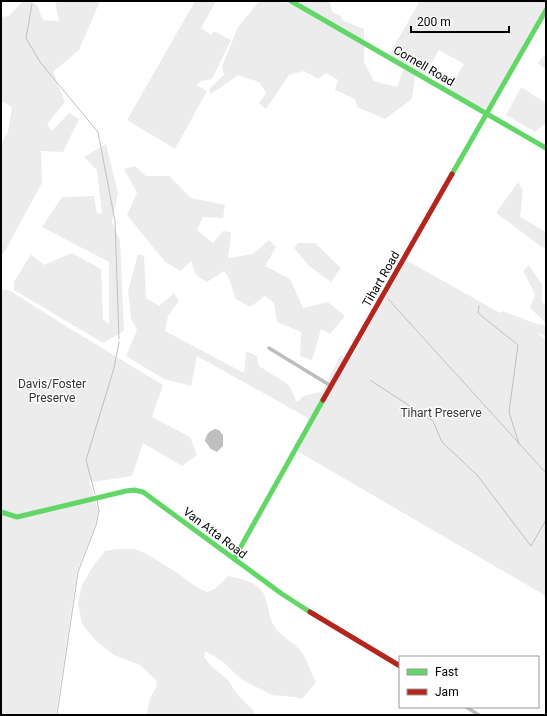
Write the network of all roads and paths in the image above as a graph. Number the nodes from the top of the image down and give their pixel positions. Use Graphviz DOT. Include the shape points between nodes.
graph roads {
  1 [pos="291,1"];
  2 [pos="546,10"];
  3 [pos="486,113"];
  4 [pos="546,148"];
  5 [pos="269,348"];
  6 [pos="331,386"];
  7 [pos="1,512"];
  8 [pos="234,559"];
  9 [pos="399,665"];
  10 [pos="468,708"];
  11 [pos="479,715"];
  1 -- 3 [label="street, Cornell Road"];
  2 -- 3 [label="street, Tihart Road"];
  3 -- 4 [label="street, Cornell Road"];
  3 -- 6 [label="street, Tihart Road"];
  5 -- 6 [label="street"];
  6 -- 8 [label="street, Tihart Road"];
  7 -- 8 [label="street, Van Atta Road" via="11,517 22,517 126,491 137,491 149,496"];
  8 -- 9 [label="street, Van Atta Road" via="282,594"];
  10 -- 11 [label="street"];
}
